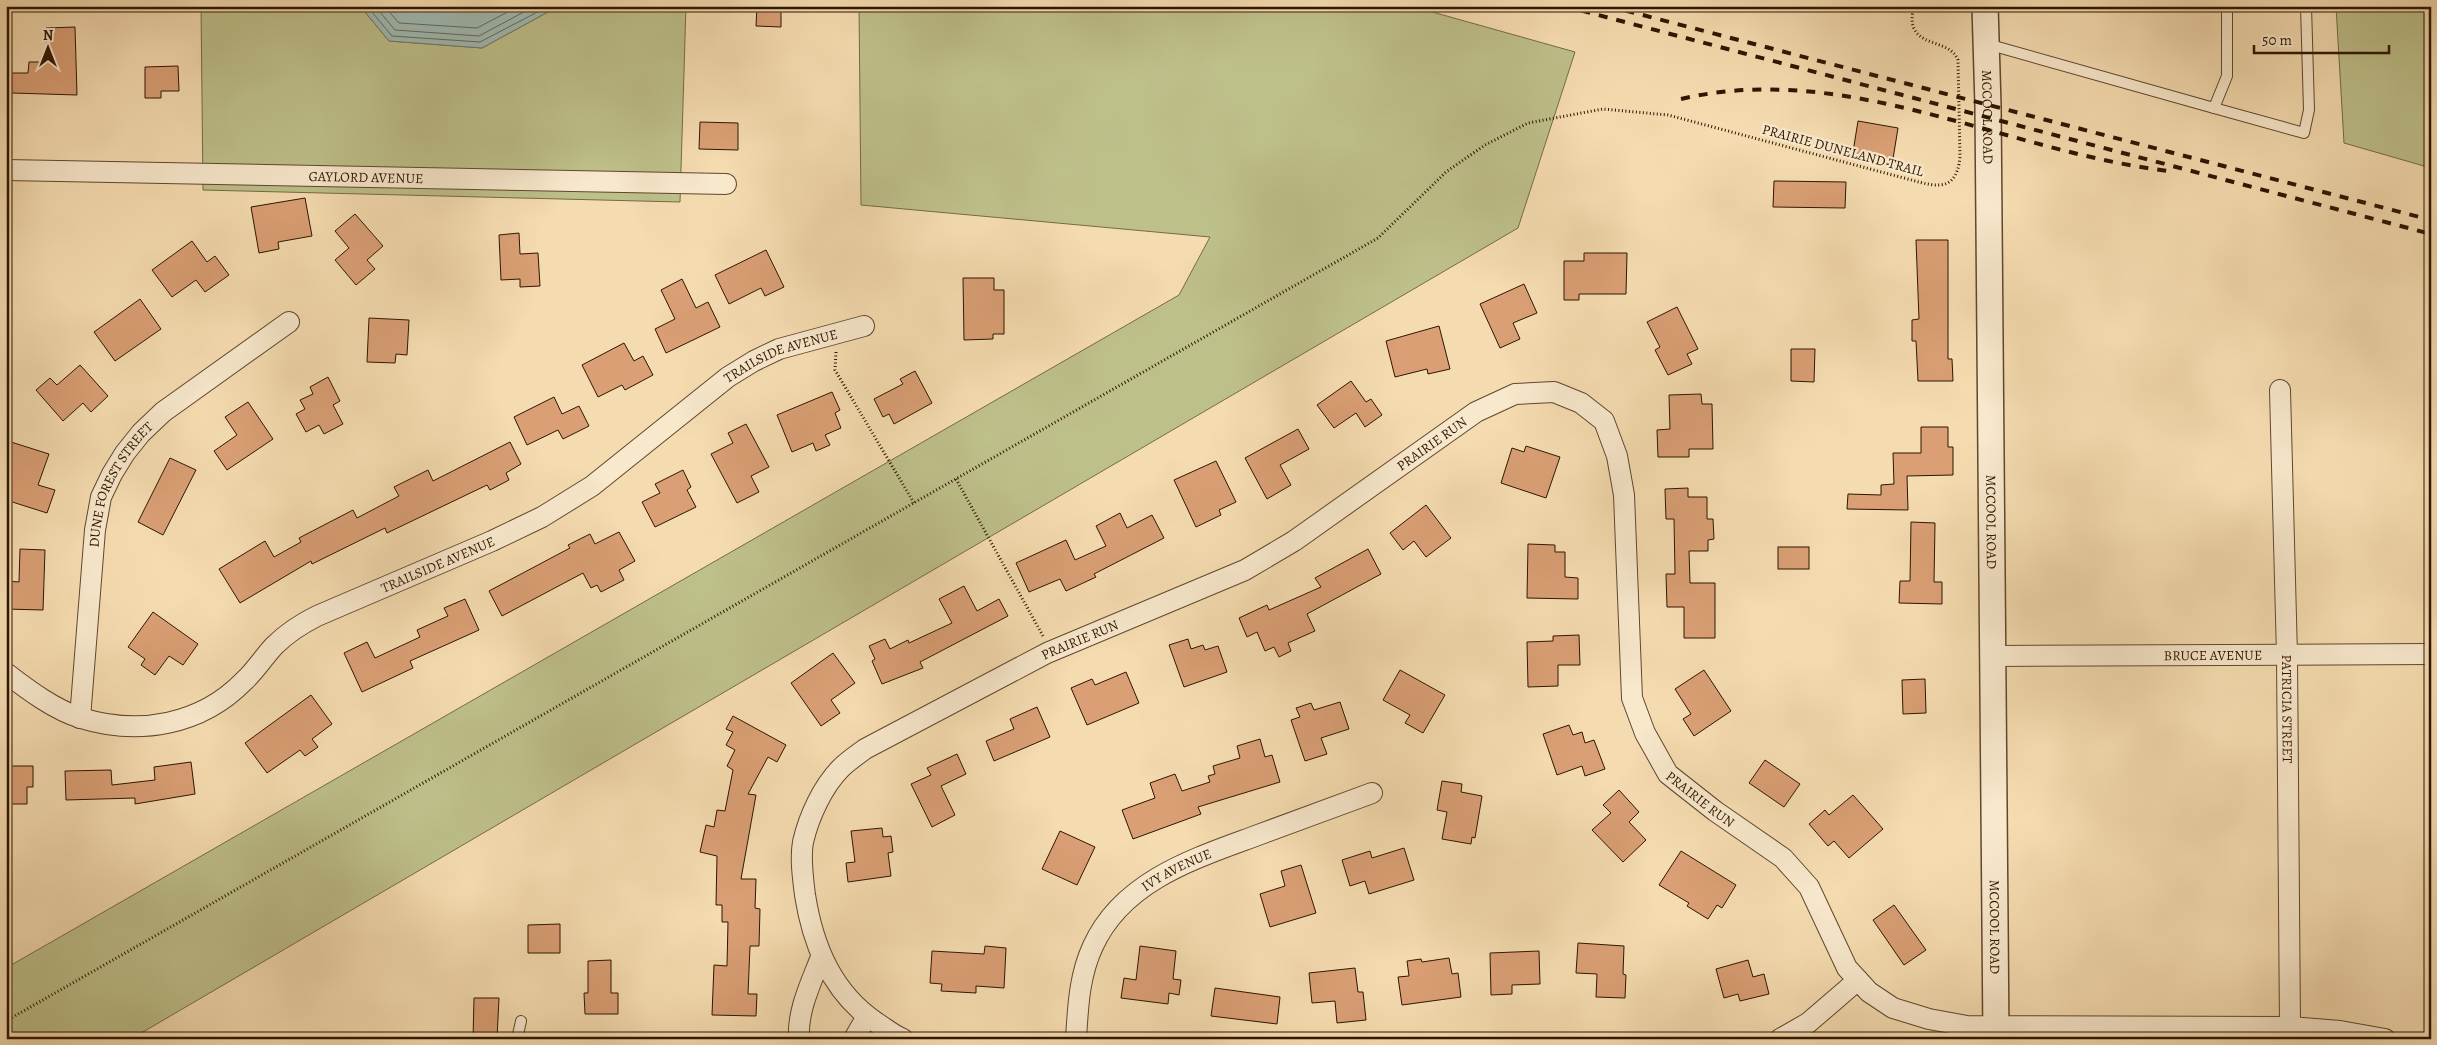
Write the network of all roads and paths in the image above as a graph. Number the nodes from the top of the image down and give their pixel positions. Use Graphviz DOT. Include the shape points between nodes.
graph roads {
  1 [pos="1913,6"];
  2 [pos="1984,6"];
  3 [pos="2227,6"];
  4 [pos="2306,6"];
  5 [pos="1986,43"];
  6 [pos="2214,108"];
  7 [pos="6,170"];
  8 [pos="726,184"];
  9 [pos="289,322"];
  10 [pos="864,326"];
  11 [pos="836,333"];
  12 [pos="2280,390"];
  13 [pos="956,479"];
  14 [pos="914,503"];
  15 [pos="1052,651"];
  16 [pos="2431,654"];
  17 [pos="1994,656"];
  18 [pos="2287,656"];
  19 [pos="6,673"];
  20 [pos="80,718"];
  21 [pos="1372,793"];
  22 [pos="821,957"];
  23 [pos="1858,980"];
  24 [pos="867,1016"];
  25 [pos="6,1021"];
  26 [pos="521,1021"];
  27 [pos="2290,1027"];
  28 [pos="1996,1033"];
  29 [pos="518,1039"];
  30 [pos="800,1039"];
  31 [pos="854,1039"];
  32 [pos="903,1039"];
  33 [pos="1076,1039"];
  34 [pos="1780,1039"];
  35 [pos="2385,1039"];
  1 -- 13 [label="path, PRAIRIE DUNELAND TRAIL" via="1913,25 1919,36 1948,48 1956,53 1958,60 1959,171 1948,184 1938,186 1900,177 1668,115 1603,109 1528,123 1485,145 1446,172 1378,238"];
  2 -- 5 [label="street, MCCOOL ROAD"];
  3 -- 6 [label="lane" via="2227,76"];
  4 -- 6 [label="lane" via="2309,110 2304,133"];
  5 -- 6 [label="lane"];
  5 -- 17 [label="street, MCCOOL ROAD"];
  7 -- 8 [label="street, GAYLORD AVENUE"];
  9 -- 20 [label="street, DUNE FOREST STREET" via="164,412 141,433 112,474 101,498 95,530"];
  10 -- 11 [label="street, TRAILSIDE AVENUE"];
  11 -- 14 [label="path" via="835,370"];
  11 -- 20 [label="street, TRAILSIDE AVENUE" via="779,349 728,377 592,486 542,517 294,629 274,646 244,682 190,718 134,728"];
  12 -- 18 [label="street, PATRICIA STREET"];
  13 -- 14 [label="path"];
  13 -- 15 [label="path"];
  14 -- 25 [label="path"];
  15 -- 22 [label="street, PRAIRIE RUN" via="865,749 841,768 824,792 803,843 803,880 809,921"];
  15 -- 23 [label="street, PRAIRIE RUN" via="1245,570 1294,541 1476,412 1515,394 1554,392 1581,403 1604,422 1617,456 1624,495 1632,698 1645,733 1668,774 1783,858 1809,887 1847,968"];
  16 -- 18 [label="street, BRUCE AVENUE"];
  17 -- 18 [label="street, BRUCE AVENUE"];
  17 -- 28 [label="street, MCCOOL ROAD"];
  18 -- 27 [label="street, PATRICIA STREET"];
  19 -- 20 [label="street, TRAILSIDE AVENUE"];
  21 -- 33 [label="street, IVY AVENUE" via="1183,863 1150,882 1128,900 1093,944 1084,968"];
  22 -- 24 [label="street, PRAIRIE RUN" via="836,984"];
  22 -- 30 [label="street" via="798,1026"];
  23 -- 28 [label="street, PRAIRIE RUN" via="1893,1008"];
  23 -- 34 [label="street" via="1808,1023"];
  24 -- 31 [label="street"];
  24 -- 32 [label="street, PRAIRIE RUN"];
  26 -- 29 [label="lane"];
  27 -- 28 [label="street, PRAIRIE RUN"];
  27 -- 35 [label="street, PRAIRIE RUN"];
}
